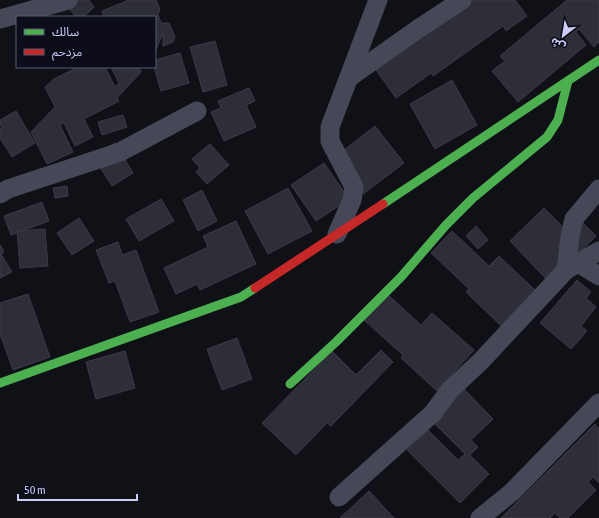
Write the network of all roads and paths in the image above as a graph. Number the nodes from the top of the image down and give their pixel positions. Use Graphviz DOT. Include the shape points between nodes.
graph roads {
  1 [pos="68,0"];
  2 [pos="378,0"];
  3 [pos="462,0"];
  4 [pos="0,19"];
  5 [pos="599,60"];
  6 [pos="350,76"];
  7 [pos="568,81"];
  8 [pos="197,111"];
  9 [pos="599,189"];
  10 [pos="0,194"];
  11 [pos="337,234"];
  12 [pos="599,251"];
  13 [pos="572,267"];
  14 [pos="599,276"];
  15 [pos="0,383"];
  16 [pos="290,384"];
  17 [pos="599,403"];
  18 [pos="339,497"];
  19 [pos="480,518"];
  1 -- 4 [label="street"];
  2 -- 6 [label="street"];
  3 -- 6 [label="street"];
  5 -- 7 [label="main road"];
  6 -- 11 [label="street" via="330,127 330,141 354,187 352,200"];
  7 -- 11 [label="main road"];
  7 -- 16 [label="main road" via="558,120 547,137 473,198 396,282"];
  8 -- 10 [label="street" via="120,152 56,172"];
  9 -- 13 [label="street" via="574,219 570,236"];
  11 -- 15 [label="main road" via="241,297"];
  12 -- 13 [label="street"];
  13 -- 14 [label="street"];
  13 -- 18 [label="street" via="450,390 433,413"];
  17 -- 19 [label="street" via="512,492"];
}
